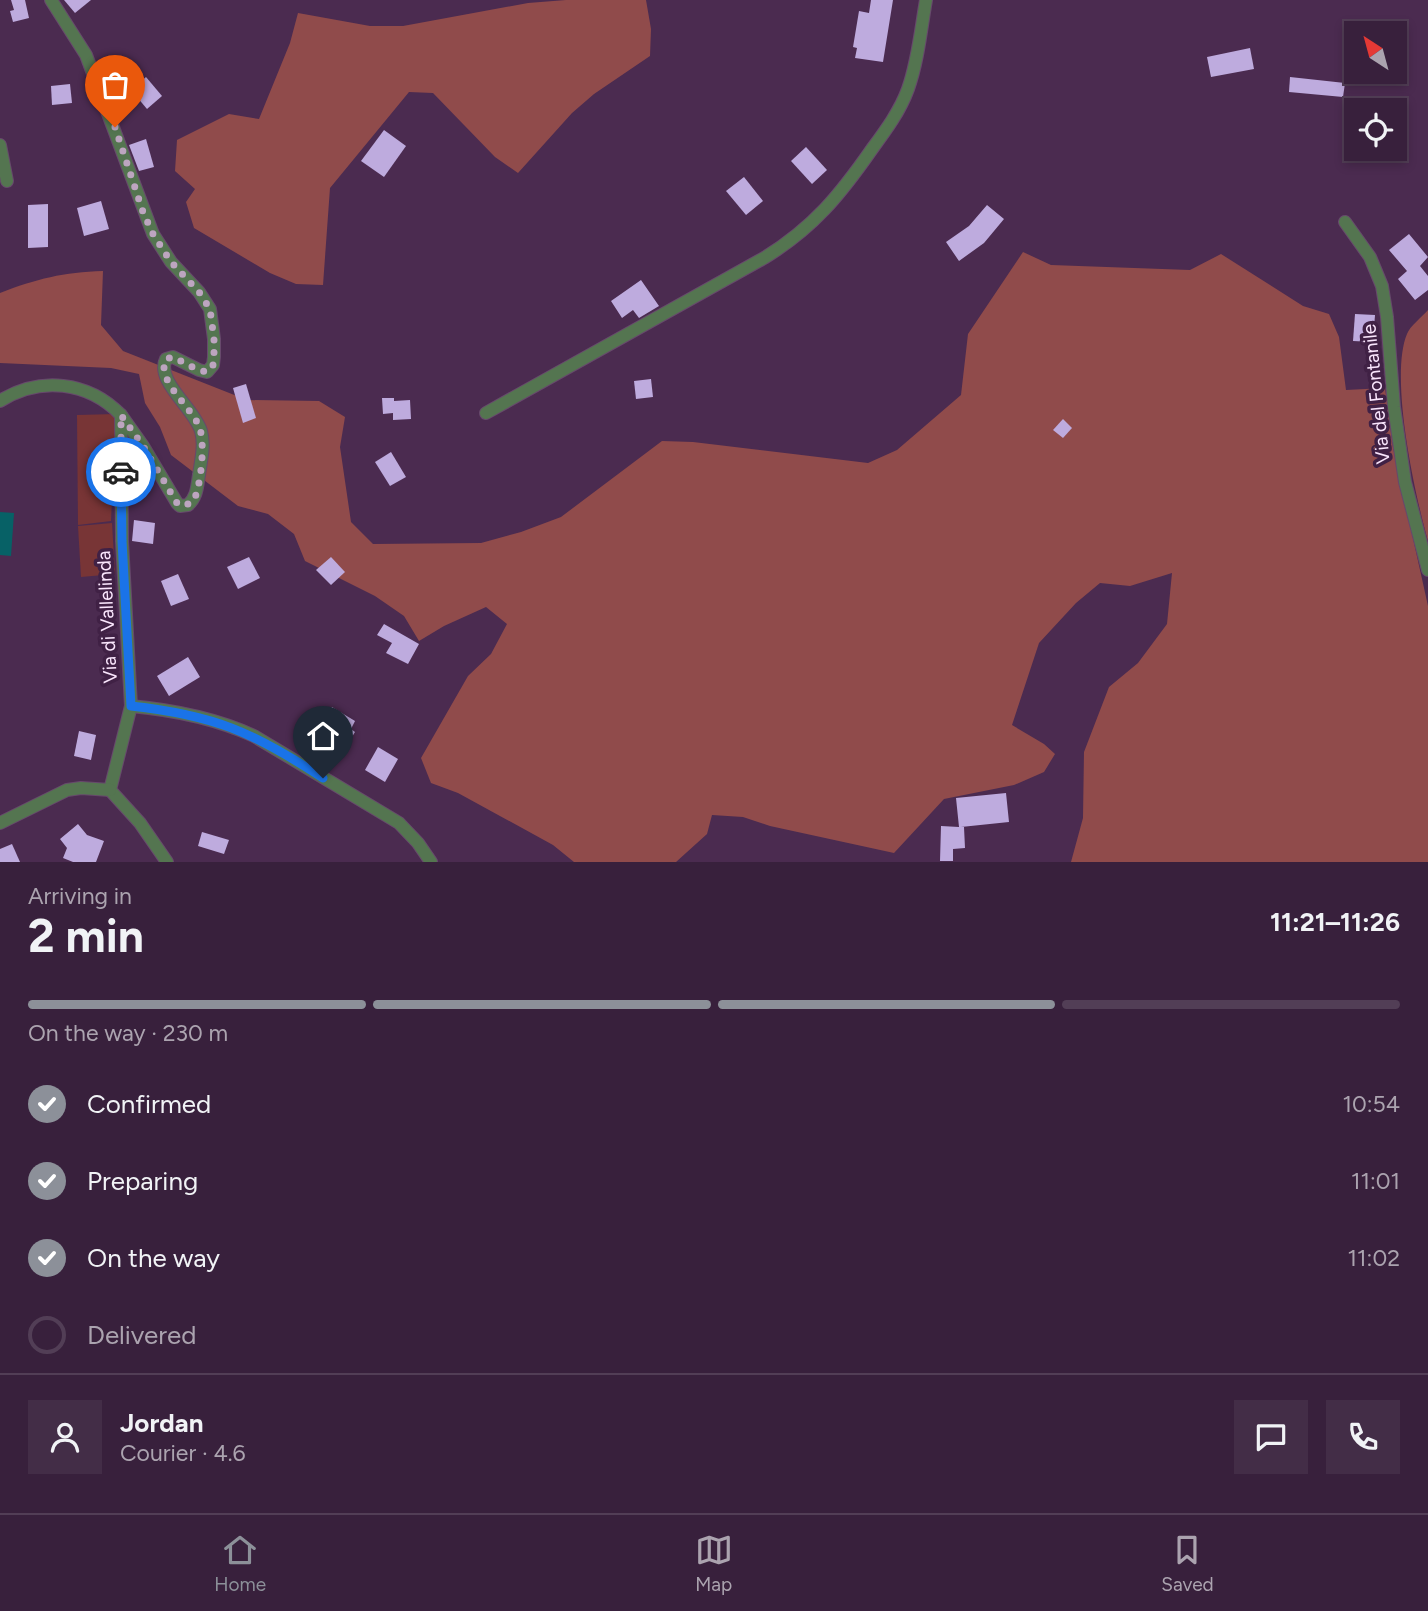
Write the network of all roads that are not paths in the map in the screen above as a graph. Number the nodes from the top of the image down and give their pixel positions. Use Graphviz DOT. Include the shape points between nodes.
graph roads {
  1 [pos="51,0"];
  2 [pos="926,0"];
  3 [pos="0,145"];
  4 [pos="7,181"];
  5 [pos="1345,222"];
  6 [pos="0,401"];
  7 [pos="486,413"];
  8 [pos="121,415"];
  9 [pos="1428,570"];
  10 [pos="131,706"];
  11 [pos="110,790"];
  12 [pos="0,823"];
  13 [pos="167,862"];
  14 [pos="431,862"];
  1 -- 8 [label="street" via="86,55 153,234 210,309 211,368 202,371 173,357 166,359 163,367 202,436 197,493 188,505 177,503"];
  2 -- 7 [label="street" via="913,71 901,104 848,184 821,215 764,258"];
  3 -- 4 [label="street"];
  5 -- 9 [label="street, Via del Fontanile" via="1370,257 1382,286 1405,482"];
  6 -- 8 [label="street" via="26,389 62,384 90,393"];
  8 -- 10 [label="street, Via di Vallelinda"];
  10 -- 11 [label="street, Via di Vallelinda"];
  10 -- 14 [label="street" via="181,712 254,736 399,823"];
  11 -- 12 [label="street" via="67,790"];
  11 -- 13 [label="street" via="140,822"];
}
